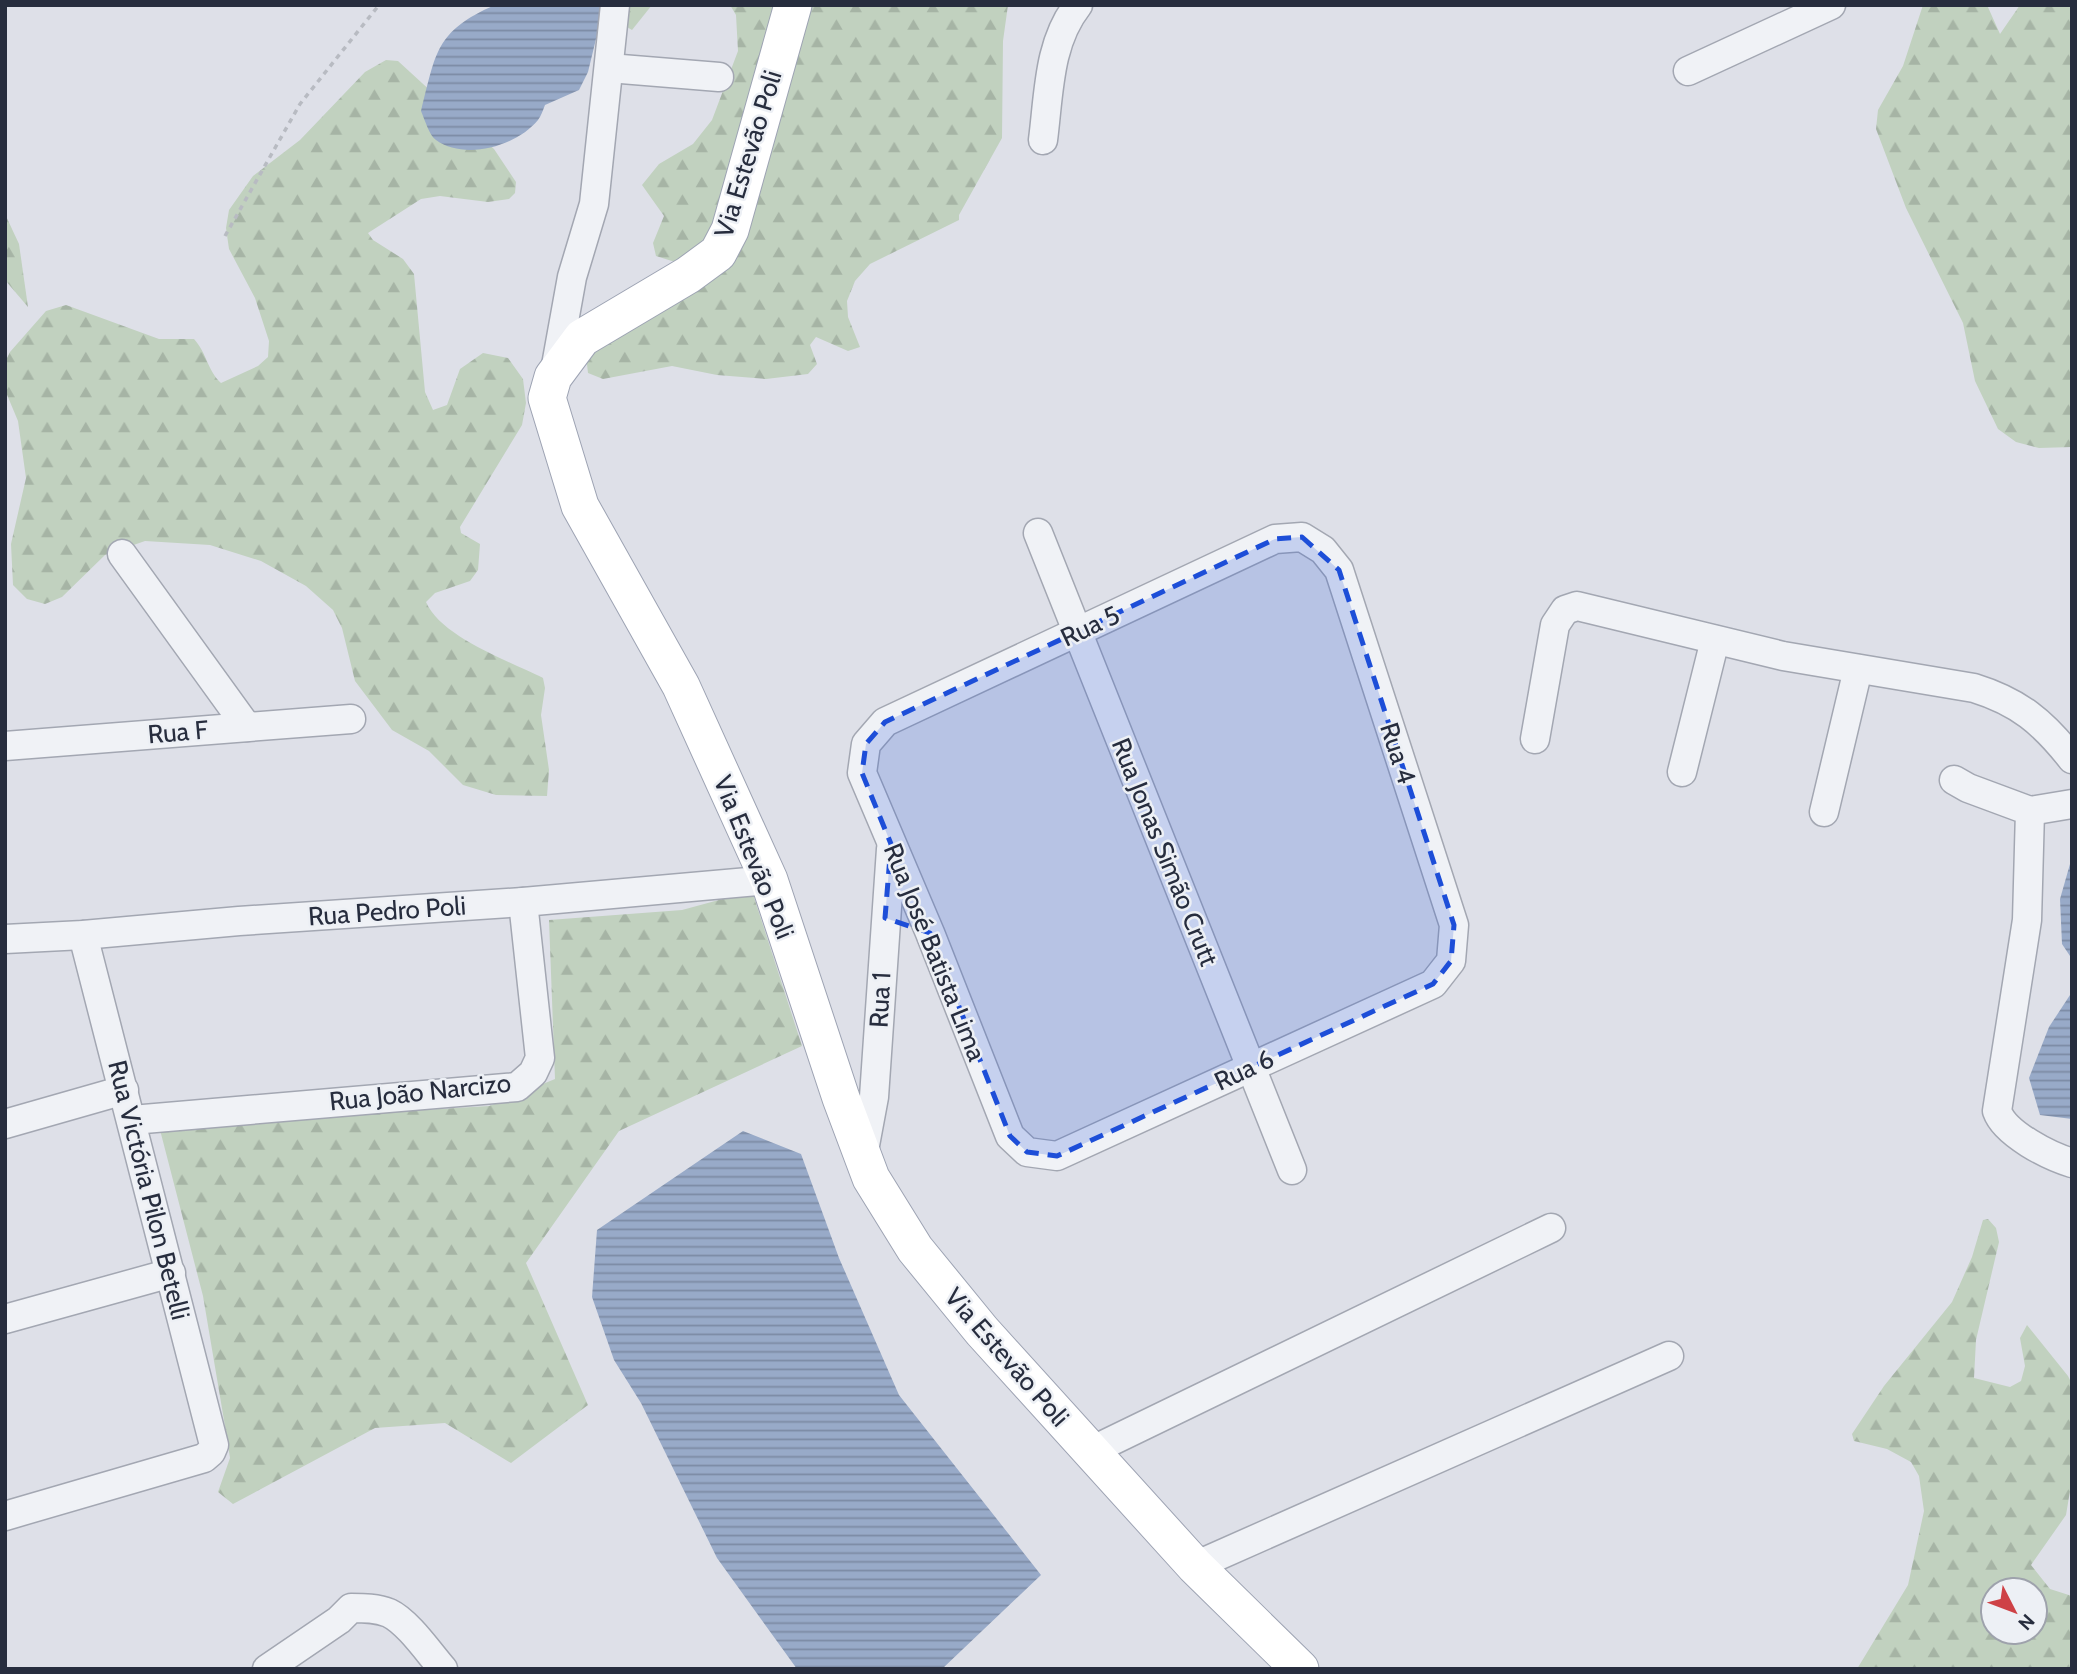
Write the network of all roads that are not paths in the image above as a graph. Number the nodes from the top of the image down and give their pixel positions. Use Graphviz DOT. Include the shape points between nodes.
graph roads {
  1 [pos="615,5"];
  2 [pos="793,5"];
  3 [pos="1078,5"];
  4 [pos="1831,5"];
  5 [pos="609,68"];
  6 [pos="1688,71"];
  7 [pos="719,77"];
  8 [pos="1043,140"];
  9 [pos="554,377"];
  10 [pos="1038,533"];
  11 [pos="1323,550"];
  12 [pos="121,554"];
  13 [pos="1076,632"];
  14 [pos="1715,640"];
  15 [pos="1858,668"];
  16 [pos="351,719"];
  17 [pos="247,727"];
  18 [pos="1535,739"];
  19 [pos="866,744"];
  20 [pos="5,746"];
  21 [pos="2072,759"];
  22 [pos="1682,772"];
  23 [pos="1954,780"];
  24 [pos="2072,804"];
  25 [pos="2030,811"];
  26 [pos="1824,812"];
  27 [pos="891,844"];
  28 [pos="769,880"];
  29 [pos="523,902"];
  30 [pos="885,918"];
  31 [pos="930,933"];
  32 [pos="83,935"];
  33 [pos="5,939"];
  34 [pos="1451,961"];
  35 [pos="1251,1067"];
  36 [pos="124,1090"];
  37 [pos="132,1120"];
  38 [pos="5,1124"];
  39 [pos="1027,1152"];
  40 [pos="863,1156"];
  41 [pos="2072,1163"];
  42 [pos="1293,1170"];
  43 [pos="1551,1228"];
  44 [pos="171,1273"];
  45 [pos="5,1319"];
  46 [pos="1669,1356"];
  47 [pos="1089,1452"];
  48 [pos="5,1516"];
  49 [pos="1195,1566"];
  50 [pos="267,1669"];
  51 [pos="443,1669"];
  52 [pos="1300,1669"];
  1 -- 5 [label="street"];
  2 -- 9 [label="main road, Via Estevão Poli" via="730,230 718,253 582,338"];
  3 -- 8 [label="street" via="1054,56"];
  4 -- 6 [label="street"];
  5 -- 7 [label="street"];
  5 -- 9 [label="street" via="594,204 572,277"];
  9 -- 28 [label="main road, Via Estevão Poli" via="547,398 580,506 681,686"];
  10 -- 13 [label="street, Rua Jonas Simão Crutt"];
  11 -- 13 [label="street, Rua 5" via="1301,537 1275,539"];
  11 -- 34 [label="street, Rua 4" via="1339,570 1454,925"];
  12 -- 17 [label="street"];
  13 -- 19 [label="street, Rua 5" via="885,722"];
  13 -- 35 [label="street, Rua Jonas Simão Crutt"];
  14 -- 15 [label="street"];
  14 -- 18 [label="street" via="1570,606 1555,625"];
  14 -- 22 [label="street"];
  15 -- 21 [label="street" via="2002,697 2040,723"];
  15 -- 26 [label="street"];
  16 -- 17 [label="street, Rua F"];
  17 -- 20 [label="street, Rua F"];
  19 -- 27 [label="street, Rua José Batista Lima" via="862,773"];
  23 -- 25 [label="street"];
  24 -- 25 [label="street"];
  25 -- 41 [label="street" via="2027,920 1997,1111 2017,1134"];
  27 -- 30 [label="street, Rua 1"];
  27 -- 31 [label="street, Rua José Batista Lima"];
  28 -- 29 [label="street, Rua Pedro Poli"];
  28 -- 40 [label="main road, Via Estevão Poli"];
  29 -- 32 [label="street, Rua Pedro Poli"];
  29 -- 37 [label="street, Rua João Narcizo" via="540,1058 533,1073 517,1087"];
  30 -- 31 [label="street"];
  30 -- 40 [label="street, Rua 1" via="874,1097"];
  31 -- 39 [label="street, Rua José Batista Lima" via="1010,1136"];
  32 -- 33 [label="street, Rua Pedro Poli"];
  32 -- 36 [label="street, Rua Victória Pilon Betelli"];
  34 -- 35 [label="street, Rua 6" via="1433,984"];
  35 -- 39 [label="street, Rua 6" via="1057,1156"];
  35 -- 42 [label="street, Rua Jonas Simão Crutt"];
  36 -- 37 [label="street, Rua Victória Pilon Betelli"];
  36 -- 38 [label="street"];
  37 -- 44 [label="street, Rua Victória Pilon Betelli"];
  40 -- 47 [label="main road, Via Estevão Poli" via="915,1248"];
  43 -- 47 [label="street"];
  44 -- 45 [label="street"];
  44 -- 48 [label="street, Rua Victória Pilon Betelli" via="214,1445 211,1452 204,1458"];
  46 -- 49 [label="street"];
  47 -- 49 [label="main road, Via Estevão Poli"];
  49 -- 52 [label="main road, Via Estevão Poli"];
  50 -- 51 [label="street" via="351,1608 390,1614"];
}
